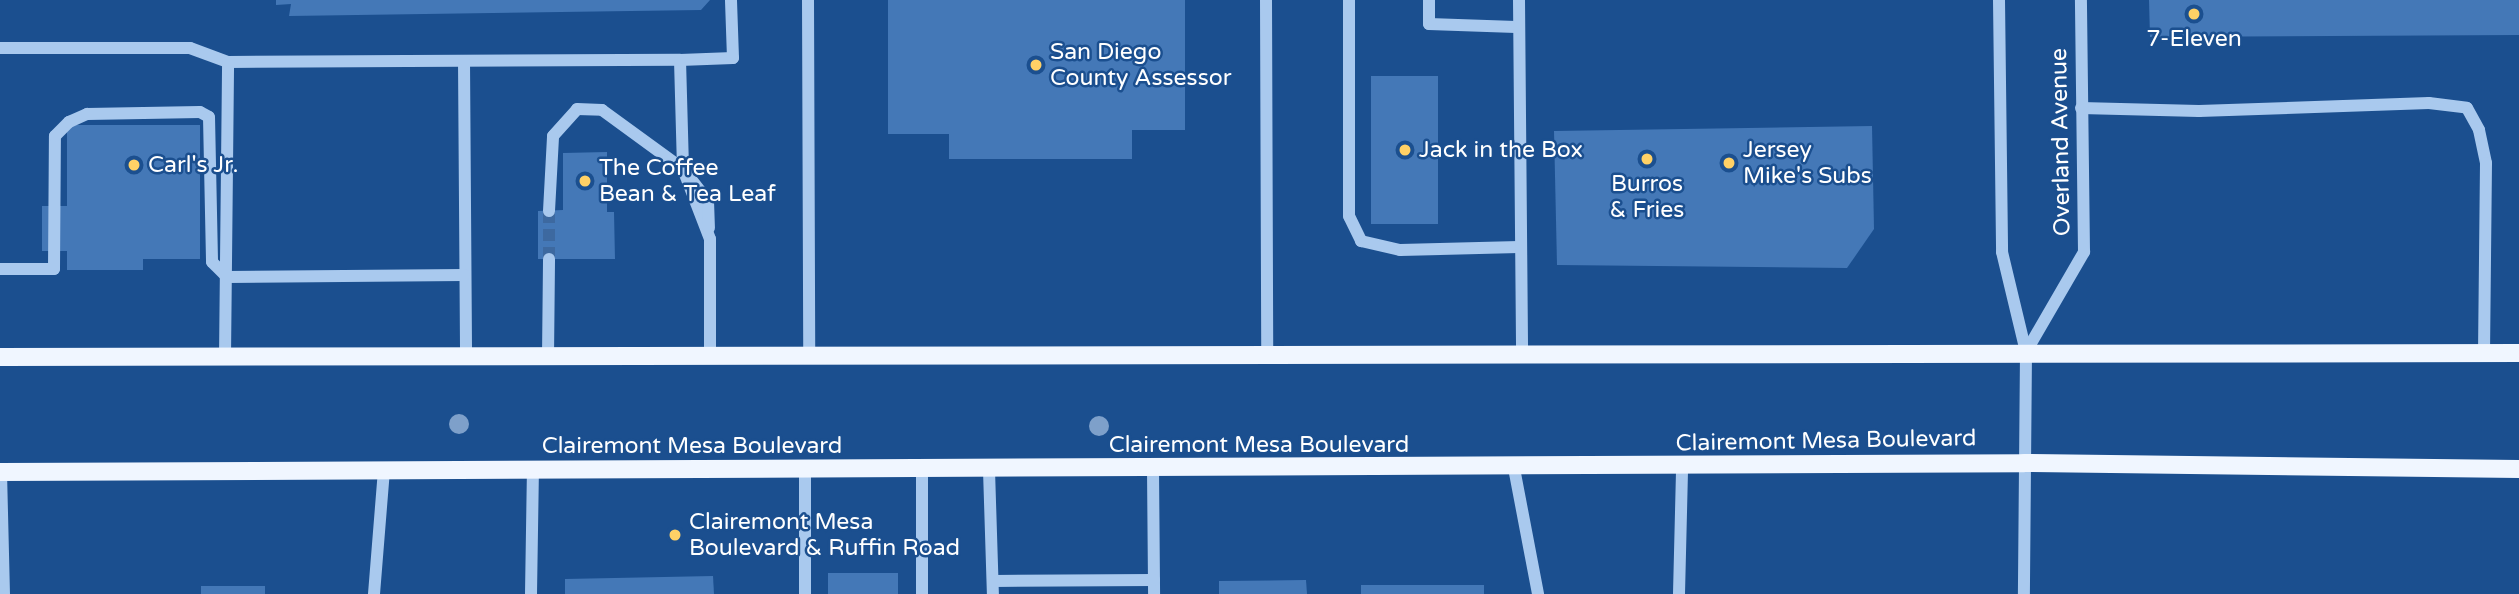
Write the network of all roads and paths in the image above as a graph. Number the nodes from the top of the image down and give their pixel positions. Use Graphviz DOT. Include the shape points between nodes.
graph roads {
  1 [pos="731,0"];
  2 [pos="808,0"];
  3 [pos="1266,0"];
  4 [pos="1349,0"];
  5 [pos="1429,0"];
  6 [pos="1519,0"];
  7 [pos="1999,0"];
  8 [pos="2081,0"];
  9 [pos="1516,27"];
  10 [pos="0,48"];
  11 [pos="680,60"];
  12 [pos="464,61"];
  13 [pos="228,62"];
  14 [pos="2081,108"];
  15 [pos="683,169"];
  16 [pos="549,211"];
  17 [pos="1519,247"];
  18 [pos="549,259"];
  19 [pos="0,269"];
  20 [pos="464,275"];
  21 [pos="227,277"];
  22 [pos="2026,352"];
  23 [pos="2484,353"];
  24 [pos="2519,353"];
  25 [pos="1521,356"];
  26 [pos="0,357"];
  27 [pos="225,357"];
  28 [pos="466,357"];
  29 [pos="548,357"];
  30 [pos="710,357"];
  31 [pos="809,357"];
  32 [pos="1267,357"];
  33 [pos="2024,463"];
  34 [pos="1682,467"];
  35 [pos="1514,468"];
  36 [pos="922,470"];
  37 [pos="989,470"];
  38 [pos="1153,470"];
  39 [pos="2519,470"];
  40 [pos="384,471"];
  41 [pos="533,471"];
  42 [pos="805,471"];
  43 [pos="1,472"];
  44 [pos="1154,580"];
  45 [pos="993,587"];
  46 [pos="4,594"];
  47 [pos="374,594"];
  48 [pos="531,594"];
  49 [pos="805,594"];
  50 [pos="922,594"];
  51 [pos="1154,594"];
  52 [pos="1538,594"];
  53 [pos="1679,594"];
  54 [pos="2024,594"];
  1 -- 11 [label="street" via="733,58"];
  2 -- 31 [label="street"];
  3 -- 32 [label="street"];
  4 -- 17 [label="street" via="1349,216 1362,241 1400,250"];
  5 -- 9 [label="street" via="1429,24"];
  6 -- 9 [label="street"];
  7 -- 22 [label="street, Overland Avenue" via="2002,252"];
  8 -- 14 [label="street, Overland Avenue"];
  9 -- 17 [label="street"];
  10 -- 13 [label="street" via="190,48"];
  11 -- 12 [label="street"];
  11 -- 15 [label="street"];
  12 -- 13 [label="street"];
  12 -- 20 [label="street"];
  13 -- 21 [label="street"];
  14 -- 22 [label="street, Overland Avenue" via="2084,252"];
  14 -- 23 [label="street" via="2199,111 2429,103 2467,108 2479,130 2486,163"];
  15 -- 16 [label="street" via="602,110 577,109 553,136"];
  15 -- 30 [label="street" via="709,239"];
  17 -- 25 [label="street"];
  18 -- 29 [label="street"];
  19 -- 21 [label="street" via="54,269 55,136 69,122 87,114 200,112 209,117 212,262"];
  20 -- 21 [label="street"];
  20 -- 28 [label="street"];
  21 -- 27 [label="street"];
  22 -- 23 [label="main road"];
  22 -- 25 [label="main road"];
  22 -- 33 [label="street, Overland Avenue"];
  23 -- 24 [label="main road"];
  25 -- 32 [label="main road"];
  26 -- 27 [label="main road"];
  27 -- 28 [label="main road"];
  28 -- 29 [label="main road"];
  29 -- 30 [label="main road"];
  30 -- 31 [label="main road"];
  31 -- 32 [label="main road"];
  33 -- 34 [label="main road, Clairemont Mesa Boulevard"];
  33 -- 39 [label="main road, Clairemont Mesa Boulevard"];
  33 -- 54 [label="street, Overland Avenue"];
  34 -- 35 [label="main road, Clairemont Mesa Boulevard"];
  34 -- 53 [label="street"];
  35 -- 38 [label="main road, Clairemont Mesa Boulevard"];
  35 -- 52 [label="street"];
  36 -- 37 [label="main road, Clairemont Mesa Boulevard"];
  36 -- 42 [label="main road, Clairemont Mesa Boulevard"];
  36 -- 50 [label="street"];
  37 -- 38 [label="main road, Clairemont Mesa Boulevard"];
  37 -- 45 [label="street"];
  38 -- 44 [label="street"];
  40 -- 41 [label="main road, Clairemont Mesa Boulevard"];
  40 -- 43 [label="main road, Clairemont Mesa Boulevard"];
  40 -- 47 [label="street"];
  41 -- 42 [label="main road, Clairemont Mesa Boulevard"];
  41 -- 48 [label="street"];
  42 -- 49 [label="street"];
  43 -- 46 [label="street"];
  44 -- 45 [label="street"];
  44 -- 51 [label="street"];
}
